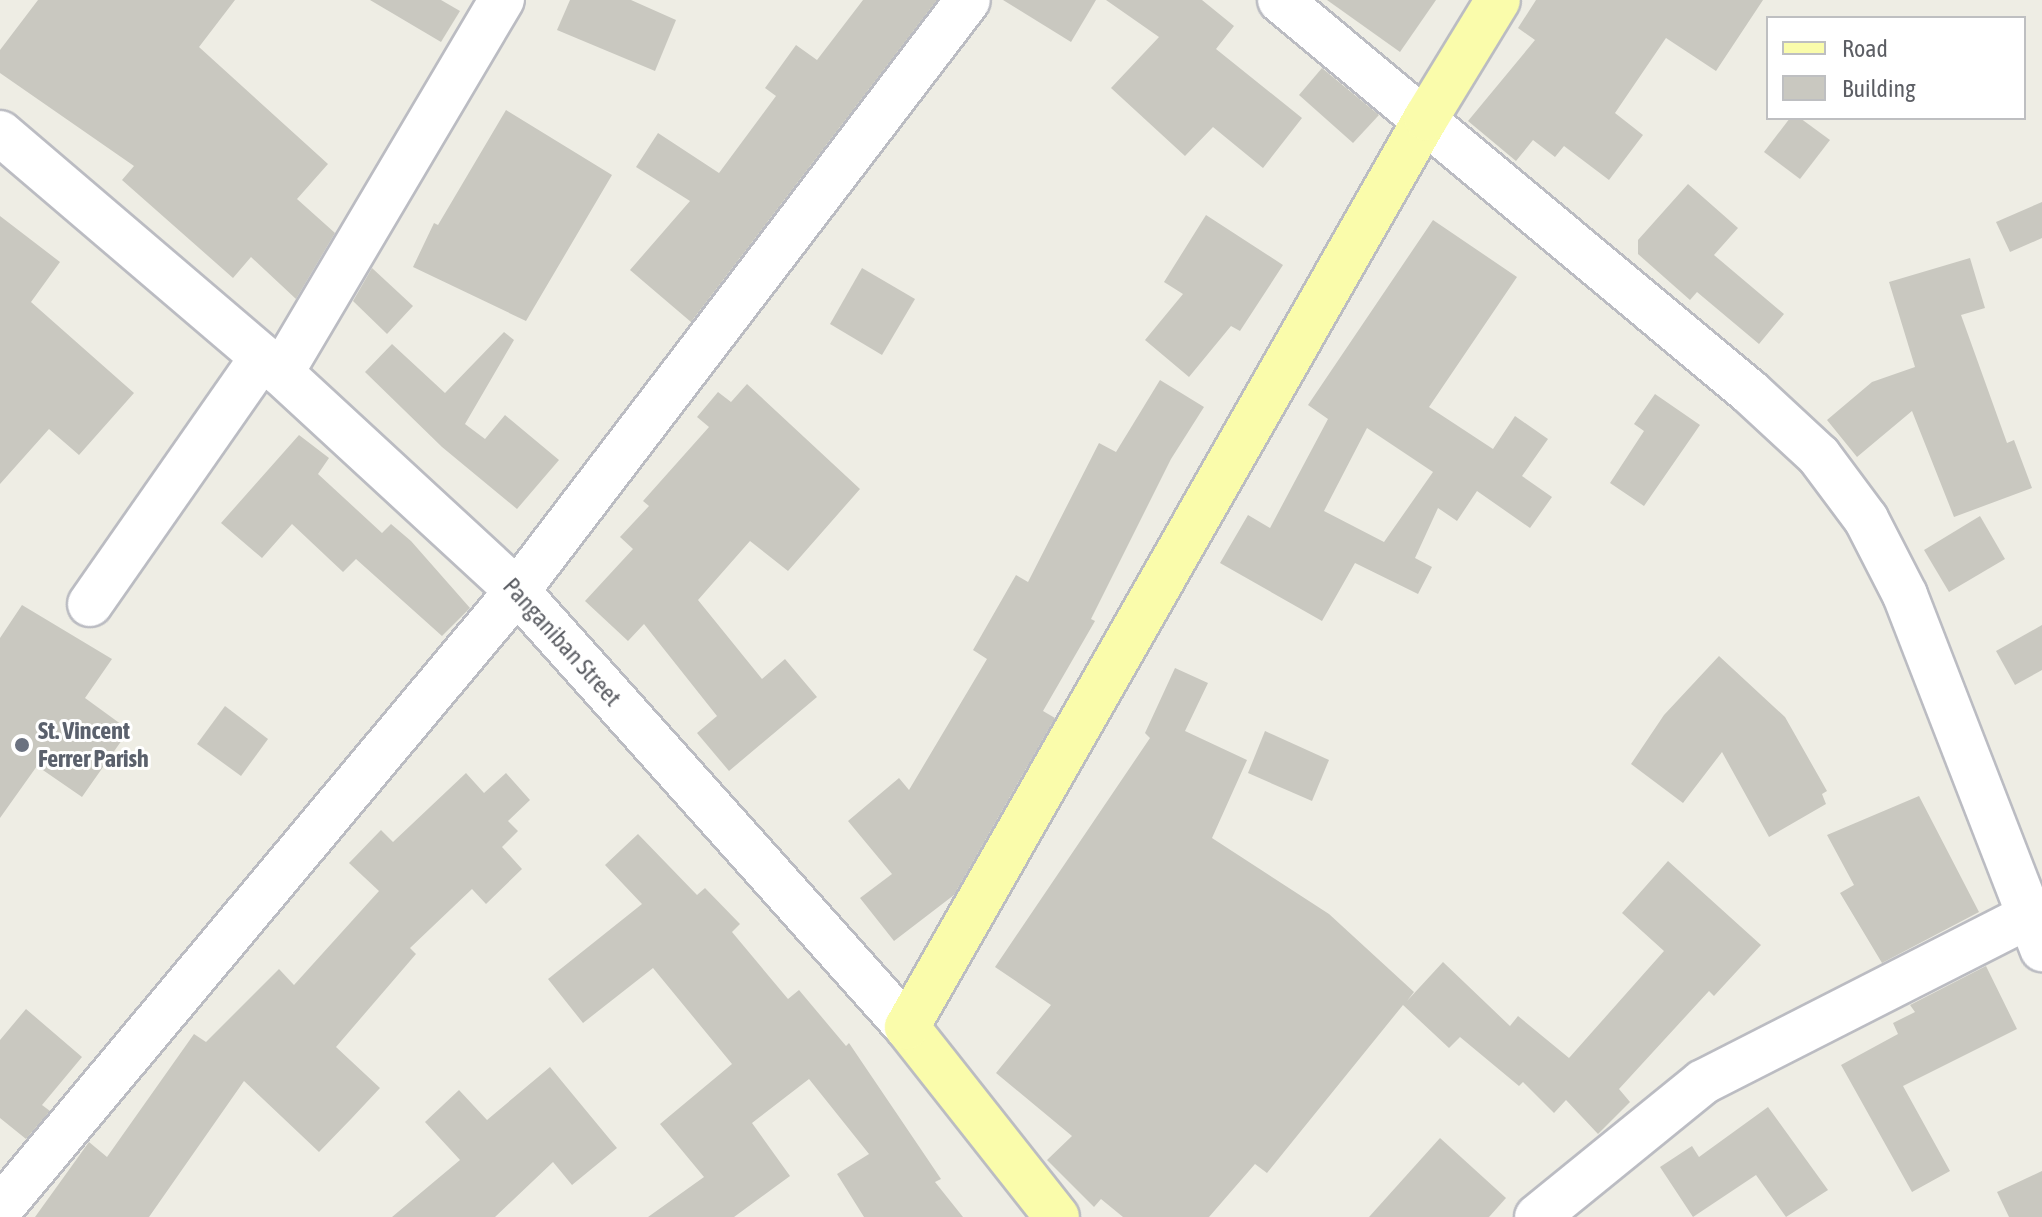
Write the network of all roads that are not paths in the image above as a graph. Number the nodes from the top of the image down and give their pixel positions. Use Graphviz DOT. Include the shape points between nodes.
graph roads {
  1 [pos="502,0"];
  2 [pos="968,0"];
  3 [pos="1280,0"];
  4 [pos="1498,0"];
  5 [pos="1426,118"];
  6 [pos="0,133"];
  7 [pos="272,365"];
  8 [pos="517,591"];
  9 [pos="90,604"];
  10 [pos="2034,933"];
  11 [pos="907,1027"];
  12 [pos="0,1209"];
  13 [pos="1057,1217"];
  14 [pos="1537,1217"];
  1 -- 7 [label="street"];
  2 -- 8 [label="street"];
  3 -- 5 [label="street"];
  4 -- 5 [label="main road"];
  5 -- 10 [label="street" via="1750,392 1819,456 1866,519 1905,595"];
  5 -- 11 [label="main road"];
  6 -- 7 [label="street, Panganiban Street"];
  7 -- 8 [label="street, Panganiban Street"];
  7 -- 9 [label="street"];
  8 -- 11 [label="street, Panganiban Street"];
  8 -- 12 [label="street"];
  10 -- 14 [label="street" via="1703,1082"];
  11 -- 13 [label="main road, Panganiban Street"];
}
